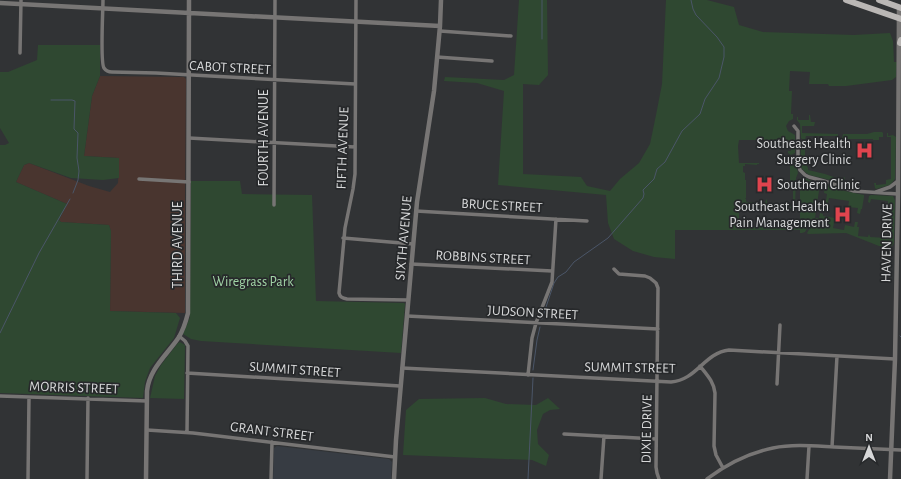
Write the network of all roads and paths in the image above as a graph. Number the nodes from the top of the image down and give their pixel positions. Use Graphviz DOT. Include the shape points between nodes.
graph roads {
  1 [pos="103,0"];
  2 [pos="189,0"];
  3 [pos="275,0"];
  4 [pos="356,0"];
  5 [pos="441,0"];
  6 [pos="846,0"];
  7 [pos="879,0"];
  8 [pos="21,2"];
  9 [pos="0,3"];
  10 [pos="103,8"];
  11 [pos="900,8"];
  12 [pos="189,12"];
  13 [pos="275,17"];
  14 [pos="900,19"];
  15 [pos="356,21"];
  16 [pos="440,29"];
  17 [pos="511,36"];
  18 [pos="900,41"];
  19 [pos="20,53"];
  20 [pos="437,57"];
  21 [pos="492,61"];
  22 [pos="189,76"];
  23 [pos="275,80"];
  24 [pos="355,84"];
  25 [pos="794,126"];
  26 [pos="900,132"];
  27 [pos="188,138"];
  28 [pos="274,142"];
  29 [pos="355,147"];
  30 [pos="140,179"];
  31 [pos="898,181"];
  32 [pos="188,182"];
  33 [pos="873,192"];
  34 [pos="898,194"];
  35 [pos="274,205"];
  36 [pos="416,211"];
  37 [pos="556,219"];
  38 [pos="587,221"];
  39 [pos="343,238"];
  40 [pos="899,241"];
  41 [pos="413,244"];
  42 [pos="411,264"];
  43 [pos="614,269"];
  44 [pos="552,272"];
  45 [pos="408,300"];
  46 [pos="407,316"];
  47 [pos="536,323"];
  48 [pos="780,325"];
  49 [pos="658,330"];
  50 [pos="179,336"];
  51 [pos="779,353"];
  52 [pos="837,356"];
  53 [pos="895,359"];
  54 [pos="700,366"];
  55 [pos="402,368"];
  56 [pos="187,373"];
  57 [pos="528,375"];
  58 [pos="657,381"];
  59 [pos="777,384"];
  60 [pos="400,386"];
  61 [pos="0,396"];
  62 [pos="29,397"];
  63 [pos="88,398"];
  64 [pos="147,401"];
  65 [pos="147,430"];
  66 [pos="187,432"];
  67 [pos="564,434"];
  68 [pos="604,436"];
  69 [pos="656,439"];
  70 [pos="272,442"];
  71 [pos="809,446"];
  72 [pos="832,446"];
  73 [pos="892,449"];
  74 [pos="901,450"];
  75 [pos="395,457"];
  76 [pos="723,468"];
  77 [pos="28,479"];
  78 [pos="87,479"];
  79 [pos="146,479"];
  80 [pos="271,479"];
  81 [pos="394,479"];
  82 [pos="601,479"];
  83 [pos="659,479"];
  84 [pos="707,479"];
  85 [pos="807,479"];
  86 [pos="890,479"];
  1 -- 10 [label="street"];
  2 -- 12 [label="street, THIRD AVENUE"];
  3 -- 13 [label="street, FOURTH AVENUE"];
  4 -- 15 [label="street, FIFTH AVENUE"];
  5 -- 16 [label="street, SIXTH AVENUE"];
  6 -- 14 [label="main road"];
  7 -- 11 [label="main road"];
  8 -- 9 [label="street"];
  8 -- 10 [label="street"];
  8 -- 19 [label="street"];
  10 -- 12 [label="street"];
  10 -- 22 [label="street, CABOT STREET" via="104,68 112,72"];
  11 -- 14 [label="street, HAVEN DRIVE"];
  12 -- 13 [label="street"];
  12 -- 22 [label="street, THIRD AVENUE"];
  13 -- 15 [label="street"];
  13 -- 23 [label="street, FOURTH AVENUE"];
  14 -- 18 [label="street, HAVEN DRIVE"];
  15 -- 16 [label="street"];
  15 -- 24 [label="street, FIFTH AVENUE"];
  16 -- 17 [label="street"];
  16 -- 20 [label="street, SIXTH AVENUE"];
  18 -- 26 [label="street, HAVEN DRIVE"];
  20 -- 21 [label="street"];
  20 -- 36 [label="street, SIXTH AVENUE"];
  22 -- 23 [label="street, CABOT STREET"];
  22 -- 27 [label="street, THIRD AVENUE"];
  23 -- 24 [label="street, CABOT STREET"];
  23 -- 28 [label="street, FOURTH AVENUE"];
  24 -- 29 [label="street, FIFTH AVENUE"];
  25 -- 33 [label="street" via="798,131 798,163 802,173 849,190"];
  26 -- 31 [label="street, HAVEN DRIVE"];
  27 -- 28 [label="street"];
  27 -- 32 [label="street, THIRD AVENUE"];
  28 -- 29 [label="street"];
  28 -- 35 [label="street, FOURTH AVENUE"];
  29 -- 39 [label="street, FIFTH AVENUE" via="353,190"];
  30 -- 32 [label="street"];
  31 -- 33 [label="street" via="890,187"];
  31 -- 34 [label="street, HAVEN DRIVE"];
  32 -- 50 [label="street, THIRD AVENUE" via="188,313"];
  33 -- 34 [label="street"];
  34 -- 40 [label="street, HAVEN DRIVE"];
  36 -- 37 [label="street, BRUCE STREET"];
  36 -- 41 [label="street, SIXTH AVENUE"];
  37 -- 38 [label="street, BRUCE STREET"];
  37 -- 44 [label="street"];
  39 -- 41 [label="street"];
  39 -- 45 [label="street, FIFTH AVENUE" via="339,293 342,298"];
  40 -- 53 [label="street, HAVEN DRIVE"];
  41 -- 42 [label="street, SIXTH AVENUE"];
  42 -- 44 [label="street, ROBBINS STREET"];
  42 -- 45 [label="street, SIXTH AVENUE"];
  43 -- 49 [label="street, DIXIE DRIVE" via="619,274 648,277 656,283 659,290"];
  44 -- 47 [label="street" via="552,282"];
  45 -- 46 [label="street, SIXTH AVENUE"];
  46 -- 47 [label="street, JUDSON STREET"];
  46 -- 55 [label="street, SIXTH AVENUE"];
  47 -- 49 [label="street, JUDSON STREET"];
  47 -- 57 [label="street" via="530,347"];
  48 -- 51 [label="street"];
  49 -- 58 [label="street, DIXIE DRIVE"];
  50 -- 56 [label="street" via="188,346"];
  50 -- 64 [label="street, THIRD AVENUE" via="150,377"];
  51 -- 52 [label="street, SUMMIT STREET"];
  51 -- 54 [label="street, SUMMIT STREET" via="724,350 712,355"];
  51 -- 59 [label="street"];
  52 -- 53 [label="street, SUMMIT STREET"];
  52 -- 72 [label="street"];
  53 -- 73 [label="street, HAVEN DRIVE"];
  54 -- 58 [label="street, SUMMIT STREET" via="679,381"];
  54 -- 76 [label="street" via="714,388 714,446"];
  55 -- 57 [label="street, SUMMIT STREET"];
  55 -- 60 [label="street, SIXTH AVENUE"];
  56 -- 60 [label="street, SUMMIT STREET"];
  56 -- 66 [label="street"];
  57 -- 58 [label="street, SUMMIT STREET"];
  58 -- 69 [label="street, DIXIE DRIVE"];
  60 -- 75 [label="street, SIXTH AVENUE"];
  61 -- 62 [label="street, MORRIS STREET"];
  62 -- 63 [label="street, MORRIS STREET"];
  62 -- 77 [label="street"];
  63 -- 64 [label="street, MORRIS STREET"];
  63 -- 78 [label="street"];
  64 -- 65 [label="street, THIRD AVENUE"];
  65 -- 66 [label="street, GRANT STREET"];
  65 -- 79 [label="street, THIRD AVENUE"];
  66 -- 70 [label="street, GRANT STREET"];
  67 -- 68 [label="street"];
  68 -- 69 [label="street"];
  68 -- 82 [label="street"];
  69 -- 83 [label="street, DIXIE DRIVE" via="656,467"];
  70 -- 75 [label="street, GRANT STREET"];
  70 -- 80 [label="street"];
  71 -- 72 [label="street"];
  71 -- 76 [label="street" via="787,446 766,450 743,457"];
  71 -- 85 [label="street"];
  72 -- 73 [label="street"];
  73 -- 74 [label="street"];
  73 -- 86 [label="street, HAVEN DRIVE"];
  75 -- 81 [label="street, SIXTH AVENUE"];
  76 -- 84 [label="street"];
}
